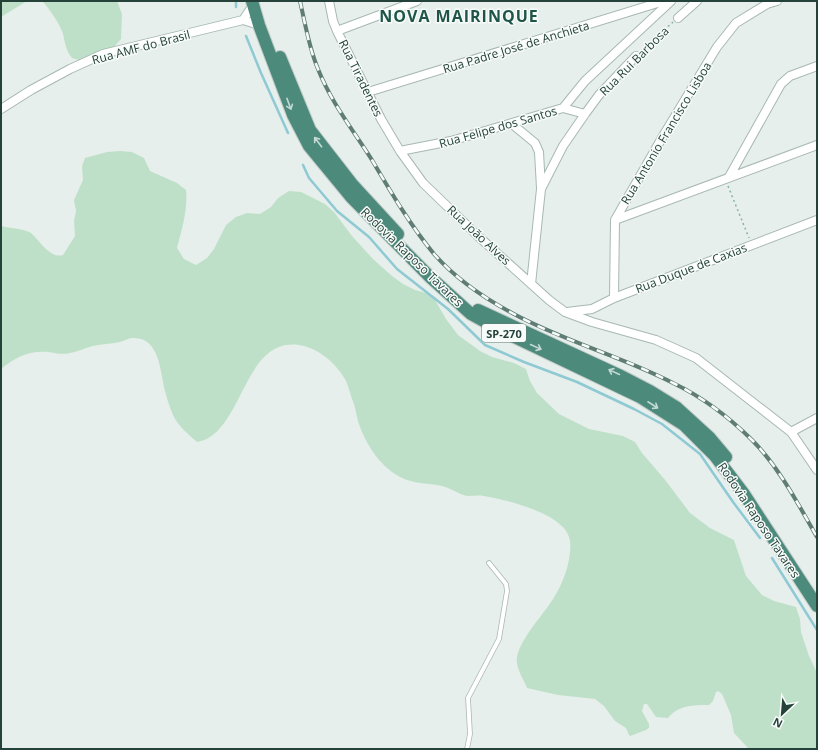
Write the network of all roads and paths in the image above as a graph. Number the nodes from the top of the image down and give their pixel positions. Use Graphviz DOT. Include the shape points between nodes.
graph roads {
  1 [pos="329,1"];
  2 [pos="417,1"];
  3 [pos="664,1"];
  4 [pos="671,1"];
  5 [pos="696,1"];
  6 [pos="777,1"];
  7 [pos="255,2"];
  8 [pos="678,18"];
  9 [pos="243,20"];
  10 [pos="259,25"];
  11 [pos="337,31"];
  12 [pos="636,56"];
  13 [pos="817,66"];
  14 [pos="368,92"];
  15 [pos="563,108"];
  16 [pos="1,109"];
  17 [pos="585,114"];
  18 [pos="512,124"];
  19 [pos="817,145"];
  20 [pos="400,151"];
  21 [pos="729,177"];
  22 [pos="541,189"];
  23 [pos="730,193"];
  24 [pos="615,220"];
  25 [pos="817,220"];
  26 [pos="752,245"];
  27 [pos="531,284"];
  28 [pos="614,298"];
  29 [pos="565,312"];
  30 [pos="817,418"];
  31 [pos="791,432"];
  32 [pos="817,470"];
  33 [pos="489,562"];
  34 [pos="817,592"];
  35 [pos="817,606"];
  36 [pos="467,749"];
  1 -- 11 [label="street, Rua Tiradentes"];
  2 -- 11 [label="street"];
  3 -- 14 [label="street, Rua Padre José de Anchieta"];
  4 -- 15 [label="street, Rua Felipe dos Santos" via="585,81"];
  5 -- 8 [label="street, Rua Rui Barbosa"];
  6 -- 24 [label="street, Rua Antonio Francisco Lisboa" via="767,4 736,23 717,47"];
  7 -- 9 [label="street"];
  7 -- 10 [label="highway, Rodovia Raposo Tavares / SP-270"];
  34 -- 7 [label="highway, Rodovia Raposo Tavares / SP-270, one-way" via="748,486 710,438 676,407 621,376 475,308 433,270 352,184 310,130 266,22"];
  8 -- 12 [label="path, Rua Rui Barbosa"];
  9 -- 10 [label="street"];
  9 -- 16 [label="street, Rua AMF do Brasil" via="103,54 31,90"];
  10 -- 35 [label="highway, Rodovia Raposo Tavares / SP-270, one-way" via="293,115 309,146 350,196 470,314 640,396 684,425 715,456 744,494"];
  11 -- 14 [label="street, Rua Tiradentes"];
  12 -- 17 [label="street, Rua Rui Barbosa" via="599,95"];
  13 -- 21 [label="street" via="790,76 781,84"];
  14 -- 20 [label="street, Rua Tiradentes"];
  15 -- 17 [label="street"];
  15 -- 18 [label="street, Rua Felipe dos Santos"];
  17 -- 22 [label="street, Rua Rui Barbosa" via="563,146"];
  18 -- 20 [label="street, Rua Felipe dos Santos" via="444,143"];
  18 -- 22 [label="street" via="534,144 538,152"];
  19 -- 21 [label="street"];
  20 -- 27 [label="street, Rua João Alves" via="423,183"];
  21 -- 24 [label="street"];
  22 -- 27 [label="street, Rua Rui Barbosa"];
  23 -- 26 [label="path"];
  24 -- 28 [label="street, Rua Antonio Francisco Lisboa"];
  25 -- 26 [label="street, Rua Duque de Caxias"];
  26 -- 28 [label="street, Rua Duque de Caxias"];
  27 -- 29 [label="street, Rua João Alves"];
  28 -- 29 [label="street, Rua Duque de Caxias" via="592,309"];
  29 -- 31 [label="street, Rua João Alves" via="656,340 696,358"];
  30 -- 31 [label="street"];
  31 -- 32 [label="street, Rua João Alves"];
  33 -- 36 [label="lane" via="506,584 507,591 499,639 468,698 470,734"];
}
